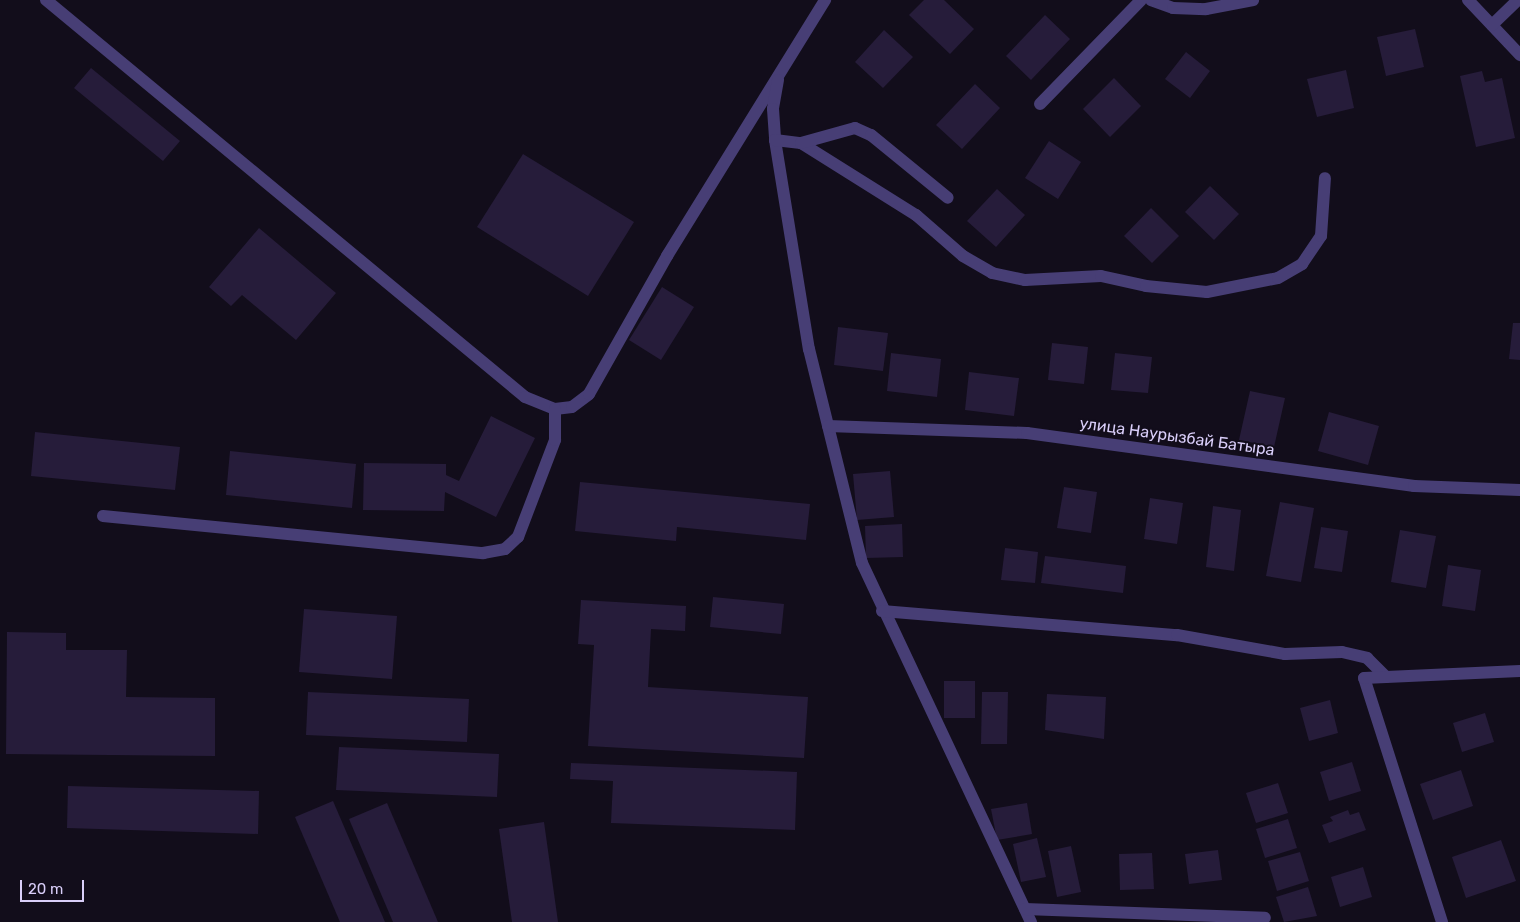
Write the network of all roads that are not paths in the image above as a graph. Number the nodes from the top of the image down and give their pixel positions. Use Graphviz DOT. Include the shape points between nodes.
graph roads {
  1 [pos="46,0"];
  2 [pos="825,0"];
  3 [pos="1141,0"];
  4 [pos="1151,0"];
  5 [pos="1252,0"];
  6 [pos="1468,0"];
  7 [pos="1518,0"];
  8 [pos="1492,25"];
  9 [pos="1520,55"];
  10 [pos="779,73"];
  11 [pos="1040,104"];
  12 [pos="774,140"];
  13 [pos="801,144"];
  14 [pos="1325,178"];
  15 [pos="948,198"];
  16 [pos="555,410"];
  17 [pos="828,426"];
  18 [pos="1520,490"];
  19 [pos="102,516"];
  20 [pos="882,611"];
  21 [pos="1520,671"];
  22 [pos="1386,677"];
  23 [pos="1024,909"];
  24 [pos="1265,918"];
  25 [pos="1031,922"];
  26 [pos="1442,922"];
  1 -- 16 [label="street" via="525,397"];
  2 -- 10 [label="street"];
  3 -- 11 [label="street"];
  4 -- 5 [label="street" via="1173,8 1206,9"];
  6 -- 8 [label="street"];
  7 -- 8 [label="street"];
  8 -- 9 [label="street"];
  10 -- 12 [label="street" via="773,109"];
  10 -- 16 [label="street" via="667,256 590,394 572,407"];
  12 -- 13 [label="street"];
  12 -- 17 [label="street" via="809,349"];
  13 -- 14 [label="street" via="916,215 963,256 992,273 1025,280 1102,276 1146,286 1207,292 1278,278 1302,264 1322,236"];
  13 -- 15 [label="street" via="855,128 871,135"];
  16 -- 19 [label="street" via="555,440 518,537 505,549 482,553"];
  17 -- 18 [label="street, улица Наурызбай Батыра" via="1027,433 1414,486"];
  17 -- 20 [label="street" via="862,563"];
  20 -- 22 [label="street" via="1177,635 1285,654 1342,652 1366,658"];
  20 -- 23 [label="street"];
  21 -- 22 [label="street"];
  22 -- 26 [label="street" via="1364,678"];
  23 -- 24 [label="street"];
  23 -- 25 [label="street"];
}
